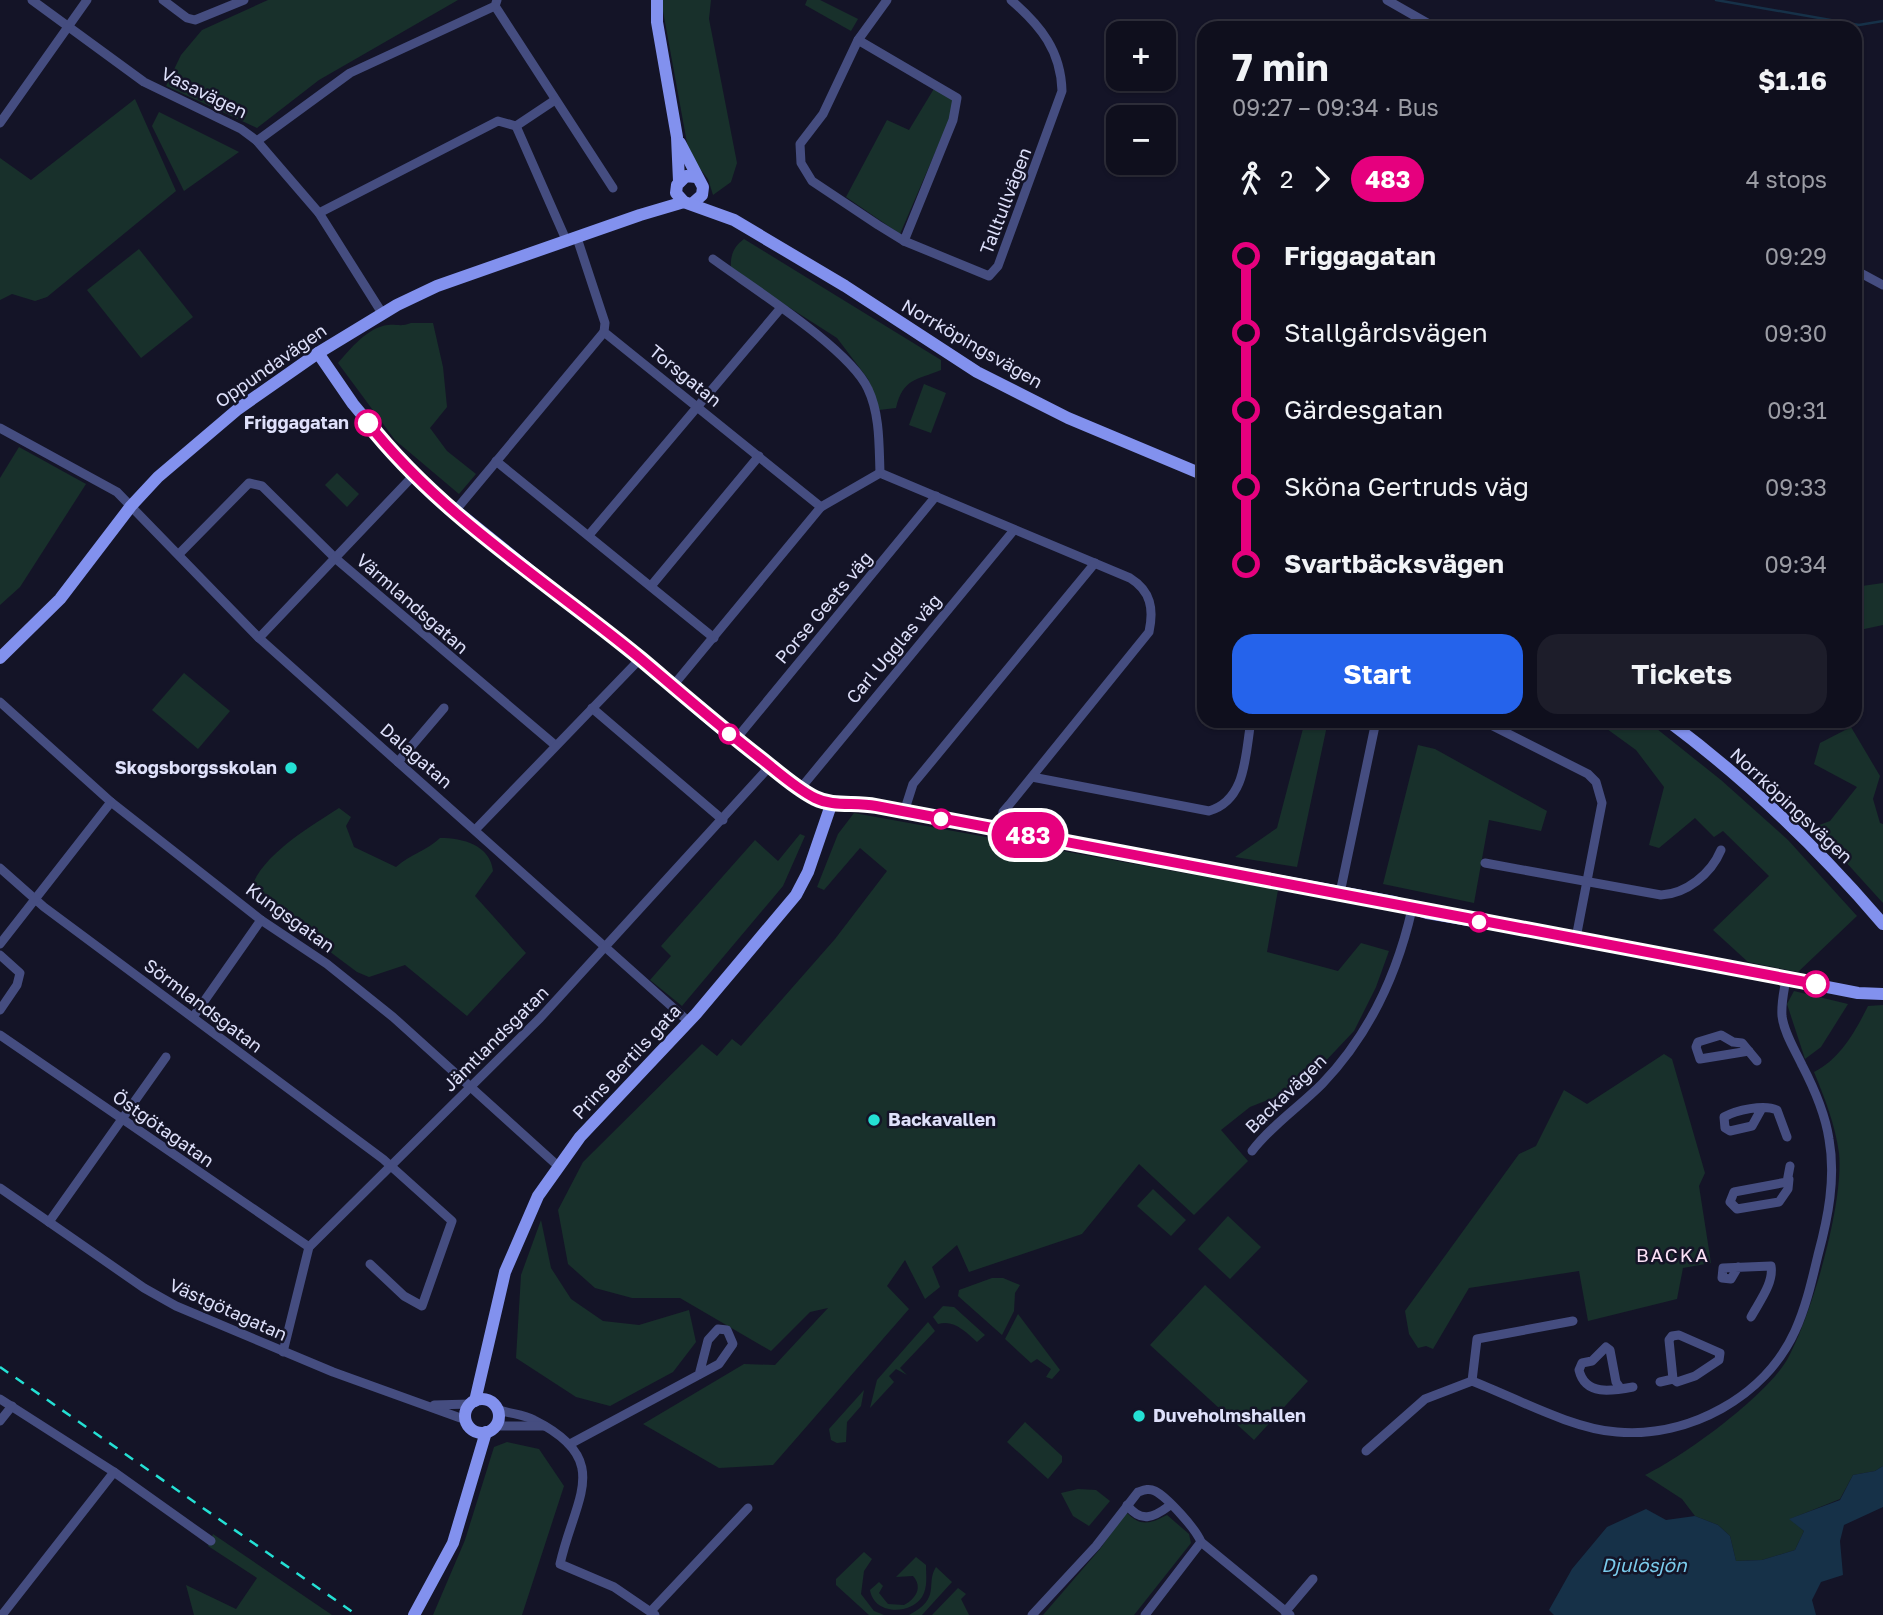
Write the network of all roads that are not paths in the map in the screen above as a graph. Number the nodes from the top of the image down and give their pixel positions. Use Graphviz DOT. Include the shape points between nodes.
graph roads {
  1 [pos="32,0"];
  2 [pos="87,0"];
  3 [pos="163,0"];
  4 [pos="244,0"];
  5 [pos="649,0"];
  6 [pos="657,0"];
  7 [pos="887,0"];
  8 [pos="1011,0"];
  9 [pos="1387,0"];
  10 [pos="496,3"];
  11 [pos="1424,21"];
  12 [pos="657,22"];
  13 [pos="69,26"];
  14 [pos="858,40"];
  15 [pos="555,100"];
  16 [pos="0,123"];
  17 [pos="516,126"];
  18 [pos="677,136"];
  19 [pos="257,141"];
  20 [pos="696,177"];
  21 [pos="678,184"];
  22 [pos="612,188"];
  23 [pos="703,192"];
  24 [pos="689,203"];
  25 [pos="319,213"];
  26 [pos="640,215"];
  27 [pos="734,220"];
  28 [pos="572,240"];
  29 [pos="904,240"];
  30 [pos="713,259"];
  31 [pos="1862,274"];
  32 [pos="1883,285"];
  33 [pos="780,309"];
  34 [pos="382,313"];
  35 [pos="604,332"];
  36 [pos="318,353"];
  37 [pos="698,407"];
  38 [pos="0,428"];
  39 [pos="759,456"];
  40 [pos="496,461"];
  41 [pos="1197,472"];
  42 [pos="880,473"];
  43 [pos="414,476"];
  44 [pos="936,496"];
  45 [pos="131,506"];
  46 [pos="821,507"];
  47 [pos="455,511"];
  48 [pos="1014,530"];
  49 [pos="589,535"];
  50 [pos="178,554"];
  51 [pos="335,558"];
  52 [pos="1095,563"];
  53 [pos="651,586"];
  54 [pos="260,638"];
  55 [pos="714,638"];
  56 [pos="0,658"];
  57 [pos="640,659"];
  58 [pos="672,687"];
  59 [pos="0,702"];
  60 [pos="444,708"];
  61 [pos="592,708"];
  62 [pos="1250,728"];
  63 [pos="1375,728"];
  64 [pos="1497,728"];
  65 [pos="1677,728"];
  66 [pos="736,739"];
  67 [pos="555,745"];
  68 [pos="398,762"];
  69 [pos="770,766"];
  70 [pos="1032,777"];
  71 [pos="800,789"];
  72 [pos="111,802"];
  73 [pos="831,805"];
  74 [pos="904,812"];
  75 [pos="723,820"];
  76 [pos="476,829"];
  77 [pos="999,830"];
  78 [pos="1721,850"];
  79 [pos="1485,863"];
  80 [pos="0,868"];
  81 [pos="1587,882"];
  82 [pos="1340,893"];
  83 [pos="35,899"];
  84 [pos="1412,909"];
  85 [pos="261,919"];
  86 [pos="1883,923"];
  87 [pos="1576,938"];
  88 [pos="0,944"];
  89 [pos="606,947"];
  90 [pos="0,955"];
  91 [pos="1786,979"];
  92 [pos="1883,994"];
  93 [pos="0,1010"];
  94 [pos="194,1017"];
  95 [pos="688,1021"];
  96 [pos="0,1035"];
  97 [pos="1749,1051"];
  98 [pos="166,1057"];
  99 [pos="1757,1061"];
  100 [pos="470,1087"];
  101 [pos="1762,1108"];
  102 [pos="122,1120"];
  103 [pos="1787,1137"];
  104 [pos="1252,1150"];
  105 [pos="390,1165"];
  106 [pos="558,1166"];
  107 [pos="1790,1166"];
  108 [pos="1789,1179"];
  109 [pos="0,1188"];
  110 [pos="50,1222"];
  111 [pos="309,1247"];
  112 [pos="370,1264"];
  113 [pos="1738,1267"];
  114 [pos="1751,1317"];
  115 [pos="1573,1321"];
  116 [pos="282,1352"];
  117 [pos="486,1361"];
  118 [pos="699,1374"];
  119 [pos="1673,1379"];
  120 [pos="1472,1381"];
  121 [pos="1660,1382"];
  122 [pos="1633,1387"];
  123 [pos="1621,1389"];
  124 [pos="0,1399"];
  125 [pos="472,1403"];
  126 [pos="425,1405"];
  127 [pos="12,1406"];
  128 [pos="494,1406"];
  129 [pos="0,1422"];
  130 [pos="468,1424"];
  131 [pos="545,1426"];
  132 [pos="491,1429"];
  133 [pos="570,1444"];
  134 [pos="1366,1451"];
  135 [pos="475,1464"];
  136 [pos="114,1472"];
  137 [pos="1127,1505"];
  138 [pos="1169,1506"];
  139 [pos="748,1508"];
  140 [pos="211,1541"];
  141 [pos="1200,1542"];
  142 [pos="1312,1579"];
  143 [pos="7,1613"];
  144 [pos="653,1613"];
  145 [pos="1288,1613"];
  146 [pos="414,1615"];
  147 [pos="1032,1615"];
  148 [pos="1145,1615"];
  1 -- 13 [label="street, Vasavägen"];
  2 -- 13 [label="street"];
  3 -- 4 [label="street" via="195,20"];
  5 -- 12 [label="street"];
  6 -- 12 [label="street"];
  7 -- 14 [label="street"];
  8 -- 29 [label="street, Talltullvägen" via="1052,46 1060,64 1062,91 998,266 989,276 984,275"];
  9 -- 11 [label="street"];
  10 -- 15 [label="street"];
  10 -- 19 [label="street" via="350,73"];
  12 -- 18 [label="street"];
  13 -- 16 [label="street"];
  13 -- 19 [label="street, Vasavägen" via="144,82 241,128"];
  14 -- 29 [label="street" via="957,98 953,120"];
  14 -- 29 [label="street, Talltullvägen" via="823,114 798,150 804,172 812,181"];
  15 -- 17 [label="street"];
  15 -- 22 [label="street"];
  17 -- 25 [label="street" via="498,121"];
  17 -- 28 [label="street"];
  18 -- 20 [label="street"];
  18 -- 21 [label="street"];
  19 -- 25 [label="street, Vasavägen"];
  20 -- 21 [label="street" via="686,176"];
  20 -- 23 [label="street"];
  21 -- 24 [label="street" via="678,197"];
  21 -- 26 [label="street, Oppundavägen"];
  23 -- 24 [label="street"];
  23 -- 27 [label="street, Norrköpingsvägen"];
  24 -- 26 [label="street, Oppundavägen"];
  24 -- 27 [label="street, Norrköpingsvägen"];
  25 -- 34 [label="street, Vasavägen"];
  26 -- 28 [label="street, Oppundavägen"];
  27 -- 41 [label="street, Norrköpingsvägen" via="977,372 1068,418"];
  28 -- 34 [label="street, Oppundavägen" via="437,286"];
  28 -- 35 [label="street" via="605,323"];
  30 -- 33 [label="street"];
  31 -- 32 [label="street"];
  33 -- 37 [label="street"];
  33 -- 42 [label="street" via="839,353 862,377 875,412"];
  34 -- 36 [label="street, Oppundavägen"];
  35 -- 37 [label="street, Torsgatan"];
  35 -- 40 [label="street"];
  36 -- 43 [label="street" via="353,404"];
  36 -- 45 [label="street, Oppundavägen" via="216,427"];
  37 -- 39 [label="street, Torsgatan"];
  37 -- 49 [label="street"];
  38 -- 45 [label="street, Dalagatan" via="102,482"];
  39 -- 46 [label="street, Torsgatan"];
  39 -- 53 [label="street"];
  40 -- 47 [label="street"];
  40 -- 49 [label="street"];
  42 -- 44 [label="street"];
  42 -- 46 [label="street"];
  43 -- 47 [label="street"];
  43 -- 51 [label="street"];
  44 -- 48 [label="street"];
  44 -- 66 [label="street, Porse Geets väg"];
  45 -- 50 [label="street, Dalagatan"];
  45 -- 56 [label="street, Oppundavägen" via="60,599"];
  46 -- 55 [label="street"];
  47 -- 57 [label="street"];
  48 -- 52 [label="street"];
  48 -- 71 [label="street, Carl Ugglas väg"];
  49 -- 53 [label="street"];
  50 -- 51 [label="street, Värmlandsgatan" via="254,482"];
  50 -- 54 [label="street, Dalagatan"];
  51 -- 54 [label="street"];
  51 -- 67 [label="street, Värmlandsgatan"];
  52 -- 70 [label="street" via="1140,585 1152,608 1149,632"];
  52 -- 74 [label="street" via="913,784"];
  53 -- 55 [label="street"];
  54 -- 68 [label="street, Dalagatan"];
  55 -- 58 [label="street"];
  57 -- 58 [label="street"];
  57 -- 61 [label="street"];
  58 -- 66 [label="street"];
  59 -- 72 [label="street, Kungsgatan"];
  60 -- 68 [label="street"];
  61 -- 67 [label="street"];
  61 -- 75 [label="street"];
  62 -- 70 [label="street" via="1237,792 1209,811"];
  63 -- 82 [label="street"];
  64 -- 81 [label="street" via="1577,767 1596,782 1602,803"];
  65 -- 86 [label="street, Norrköpingsvägen" via="1806,840"];
  66 -- 69 [label="street"];
  67 -- 76 [label="street"];
  68 -- 76 [label="street, Dalagatan"];
  69 -- 71 [label="street"];
  69 -- 75 [label="street, Jämtlandsgatan"];
  70 -- 77 [label="street" via="1003,812"];
  71 -- 73 [label="street"];
  72 -- 83 [label="street"];
  72 -- 85 [label="street, Kungsgatan"];
  73 -- 74 [label="street" via="850,802"];
  73 -- 95 [label="street, Prins Bertils gata" via="799,891"];
  74 -- 77 [label="street"];
  75 -- 89 [label="street, Jämtlandsgatan"];
  76 -- 89 [label="street, Dalagatan"];
  77 -- 82 [label="street"];
  78 -- 81 [label="street" via="1693,884 1670,895"];
  79 -- 81 [label="street"];
  80 -- 83 [label="street, Sörmlandsgatan"];
  81 -- 87 [label="street"];
  82 -- 84 [label="street"];
  83 -- 88 [label="street"];
  83 -- 94 [label="street, Sörmlandsgatan"];
  84 -- 87 [label="street"];
  84 -- 104 [label="street, Backavägen" via="1386,990 1364,1030 1323,1083"];
  85 -- 94 [label="street"];
  85 -- 100 [label="street, Kungsgatan" via="359,988"];
  87 -- 91 [label="street"];
  89 -- 95 [label="street, Dalagatan"];
  89 -- 100 [label="street, Jämtlandsgatan"];
  90 -- 93 [label="street" via="16,968 19,978"];
  91 -- 92 [label="street"];
  91 -- 120 [label="street" via="1783,1018 1824,1115 1832,1160 1824,1233 1803,1310 1771,1369 1719,1410 1670,1429 1641,1432 1591,1429"];
  94 -- 105 [label="street, Sörmlandsgatan"];
  95 -- 106 [label="street, Prins Bertils gata"];
  96 -- 102 [label="street, Östgötagatan"];
  97 -- 97 [label="street" via="1742,1042 1721,1035 1698,1042 1696,1048 1700,1059"];
  97 -- 99 [label="street"];
  98 -- 102 [label="street"];
  100 -- 105 [label="street, Jämtlandsgatan"];
  100 -- 106 [label="street, Kungsgatan"];
  101 -- 103 [label="street" via="1777,1110"];
  102 -- 110 [label="street"];
  102 -- 111 [label="street, Östgötagatan"];
  105 -- 111 [label="street, Jämtlandsgatan"];
  105 -- 112 [label="street, Sörmlandsgatan" via="452,1222 422,1306 404,1296"];
  106 -- 117 [label="street, Prins Bertils gata" via="515,1243 497,1301"];
  107 -- 108 [label="street"];
  108 -- 108 [label="street" via="1734,1192 1730,1202 1737,1209 1779,1202"];
  109 -- 110 [label="street, Västgötagatan"];
  110 -- 116 [label="street, Västgötagatan" via="168,1302"];
  111 -- 116 [label="street"];
  113 -- 114 [label="street" via="1764,1264 1773,1270"];
  115 -- 120 [label="street" via="1477,1339"];
  116 -- 126 [label="street, Västgötagatan"];
  117 -- 125 [label="street, Prins Bertils gata"];
  117 -- 128 [label="street, Prins Bertils gata"];
  118 -- 118 [label="street" via="728,1354 733,1340 727,1330 718,1329 711,1335"];
  118 -- 133 [label="street"];
  119 -- 119 [label="street" via="1672,1336 1720,1353 1719,1360 1695,1376 1677,1382"];
  119 -- 121 [label="street"];
  120 -- 134 [label="street" via="1424,1399"];
  122 -- 123 [label="street"];
  123 -- 123 [label="street" via="1583,1382 1582,1363 1592,1361 1606,1347"];
  124 -- 127 [label="street"];
  125 -- 126 [label="street, Västgötagatan"];
  125 -- 128 [label="street"];
  125 -- 130 [label="street, Prins Bertils gata"];
  126 -- 130 [label="street, Västgötagatan"];
  127 -- 129 [label="street"];
  127 -- 136 [label="street"];
  128 -- 131 [label="street"];
  128 -- 132 [label="street, Prins Bertils gata"];
  130 -- 132 [label="street"];
  130 -- 135 [label="street"];
  131 -- 132 [label="street"];
  131 -- 133 [label="street"];
  132 -- 135 [label="street, Prins Bertils gata"];
  133 -- 144 [label="street" via="580,1458 584,1480 560,1564 614,1587"];
  135 -- 146 [label="street, Prins Bertils gata" via="453,1543"];
  136 -- 140 [label="street"];
  136 -- 143 [label="street"];
  137 -- 138 [label="street" via="1145,1518"];
  137 -- 138 [label="street" via="1147,1489 1156,1491"];
  137 -- 147 [label="street"];
  138 -- 141 [label="street" via="1197,1532"];
  139 -- 144 [label="street"];
  141 -- 145 [label="street"];
  141 -- 148 [label="street"];
  142 -- 145 [label="street"];
}
